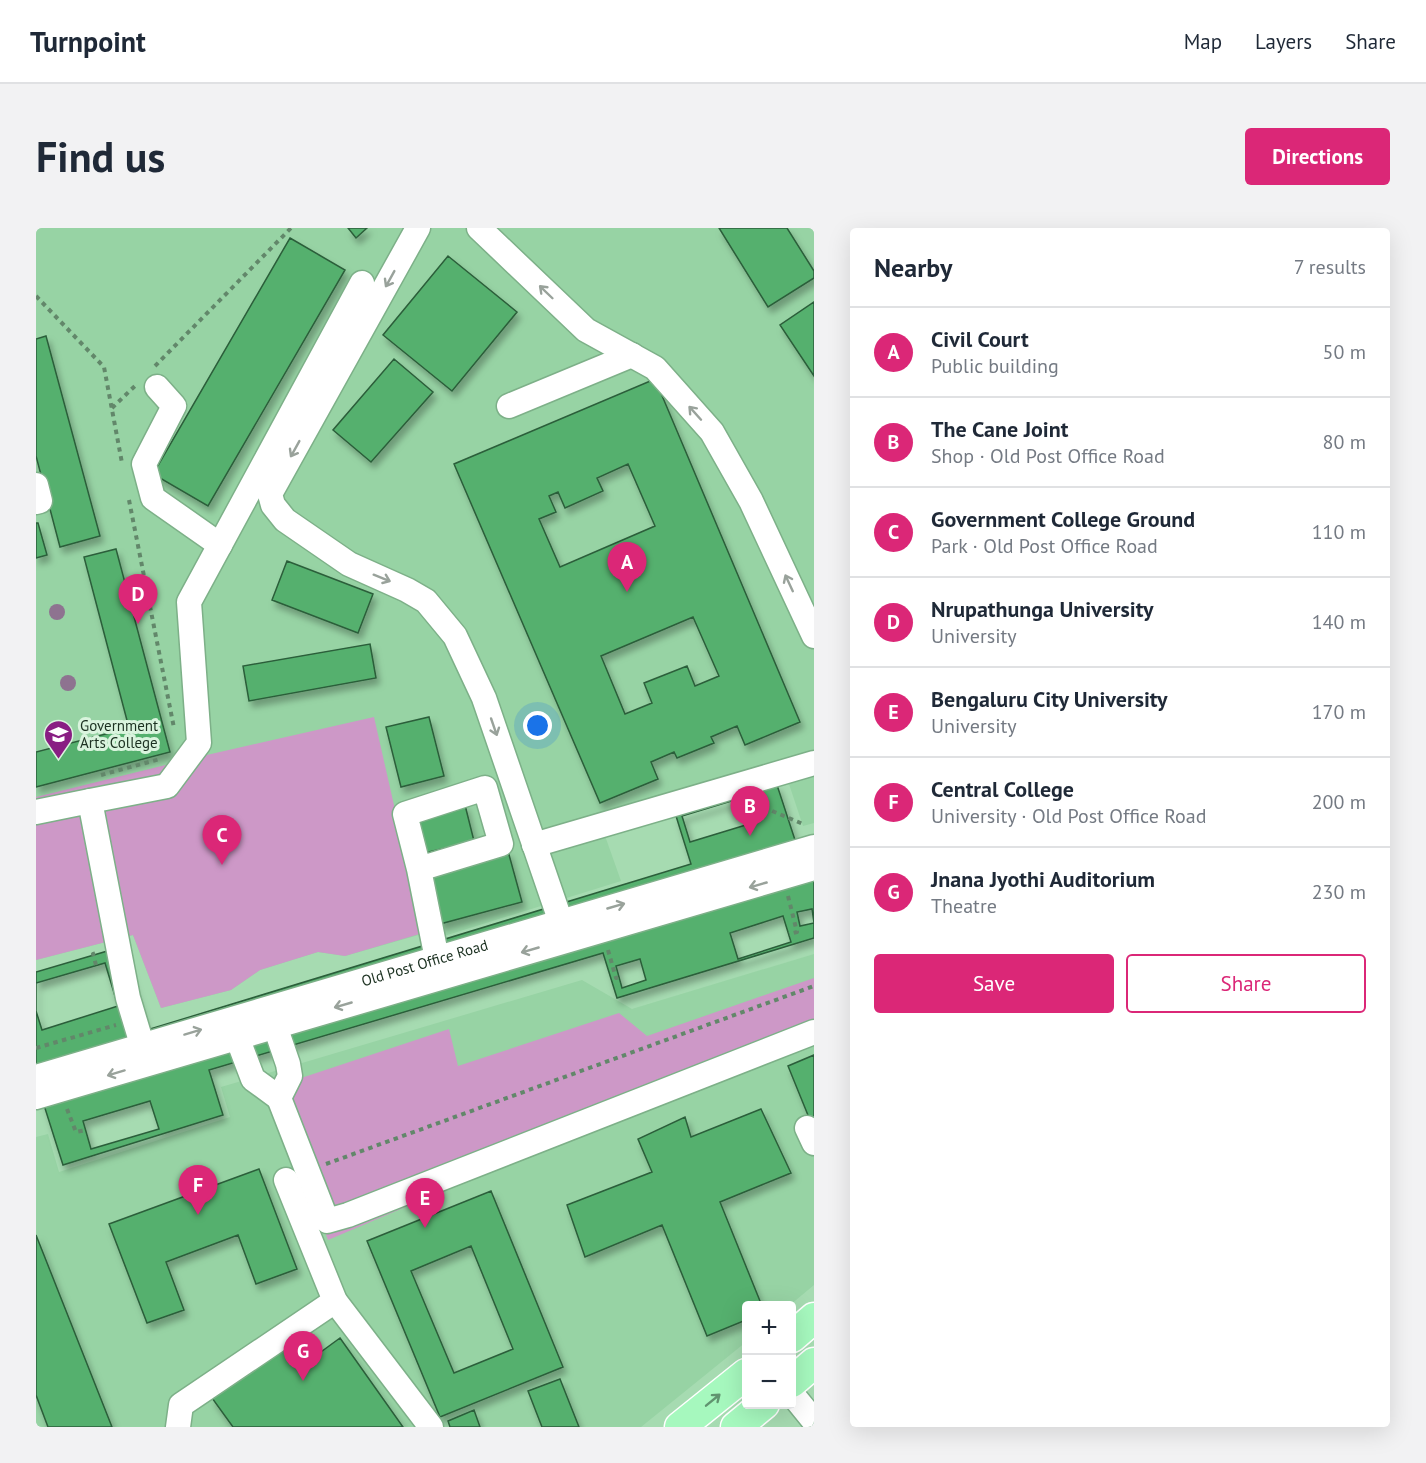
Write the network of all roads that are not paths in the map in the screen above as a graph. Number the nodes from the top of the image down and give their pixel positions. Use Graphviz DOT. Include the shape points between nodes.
graph roads {
  1 [pos="479,228"];
  2 [pos="405,230"];
  3 [pos="362,283"];
  4 [pos="632,355"];
  5 [pos="151,377"];
  6 [pos="509,406"];
  7 [pos="36,484"];
  8 [pos="36,502"];
  9 [pos="220,545"];
  10 [pos="814,636"];
  11 [pos="814,763"];
  12 [pos="91,789"];
  13 [pos="36,812"];
  14 [pos="534,845"];
  15 [pos="814,847"];
  16 [pos="814,868"];
  17 [pos="420,869"];
  18 [pos="564,931"];
  19 [pos="437,959"];
  20 [pos="275,1026"];
  21 [pos="814,1032"];
  22 [pos="237,1036"];
  23 [pos="145,1055"];
  24 [pos="36,1077"];
  25 [pos="36,1097"];
  26 [pos="279,1098"];
  27 [pos="296,1176"];
  28 [pos="335,1301"];
  29 [pos="814,1318"];
  30 [pos="796,1334"];
  31 [pos="814,1363"];
  32 [pos="742,1378"];
  33 [pos="796,1379"];
  34 [pos="796,1399"];
  35 [pos="758,1409"];
  36 [pos="814,1421"];
  37 [pos="178,1427"];
  38 [pos="431,1427"];
  39 [pos="680,1427"];
  40 [pos="736,1427"];
  4 -- 1 [label="street, one-way" via="586,330"];
  2 -- 14 [label="street, one-way" via="270,494 273,506 285,520 349,564 426,601 441,617 455,636 484,698"];
  3 -- 9 [label="street"];
  4 -- 6 [label="street"];
  10 -- 4 [label="street, one-way" via="751,501 712,432 655,368"];
  5 -- 9 [label="street" via="174,405 144,464 153,498"];
  7 -- 8 [label="street" via="40,501"];
  9 -- 12 [label="street" via="189,602 199,743 166,786"];
  11 -- 14 [label="street"];
  12 -- 13 [label="street"];
  12 -- 23 [label="street" via="128,998"];
  14 -- 18 [label="street"];
  18 -- 15 [label="street, Old Post Office Road, one-way"];
  16 -- 18 [label="street, Old Post Office Road, one-way" via="603,929"];
  17 -- 19 [label="street"];
  18 -- 19 [label="street, Old Post Office Road"];
  18 -- 20 [label="street, Old Post Office Road, one-way"];
  23 -- 19 [label="street, Old Post Office Road, one-way"];
  20 -- 22 [label="street, Old Post Office Road"];
  20 -- 26 [label="street" via="290,1076"];
  21 -- 27 [label="street" via="327,1221"];
  22 -- 23 [label="street, Old Post Office Road"];
  22 -- 26 [label="street" via="253,1079"];
  23 -- 24 [label="street, Old Post Office Road"];
  23 -- 25 [label="street, Old Post Office Road, one-way"];
  26 -- 27 [label="street"];
  27 -- 28 [label="street"];
  28 -- 37 [label="street" via="181,1405"];
  28 -- 38 [label="street"];
  29 -- 30 [label="main road"];
  31 -- 33 [label="main road"];
  39 -- 32 [label="main road, one-way"];
  34 -- 36 [label="street"];
  35 -- 40 [label="main road"];
}
